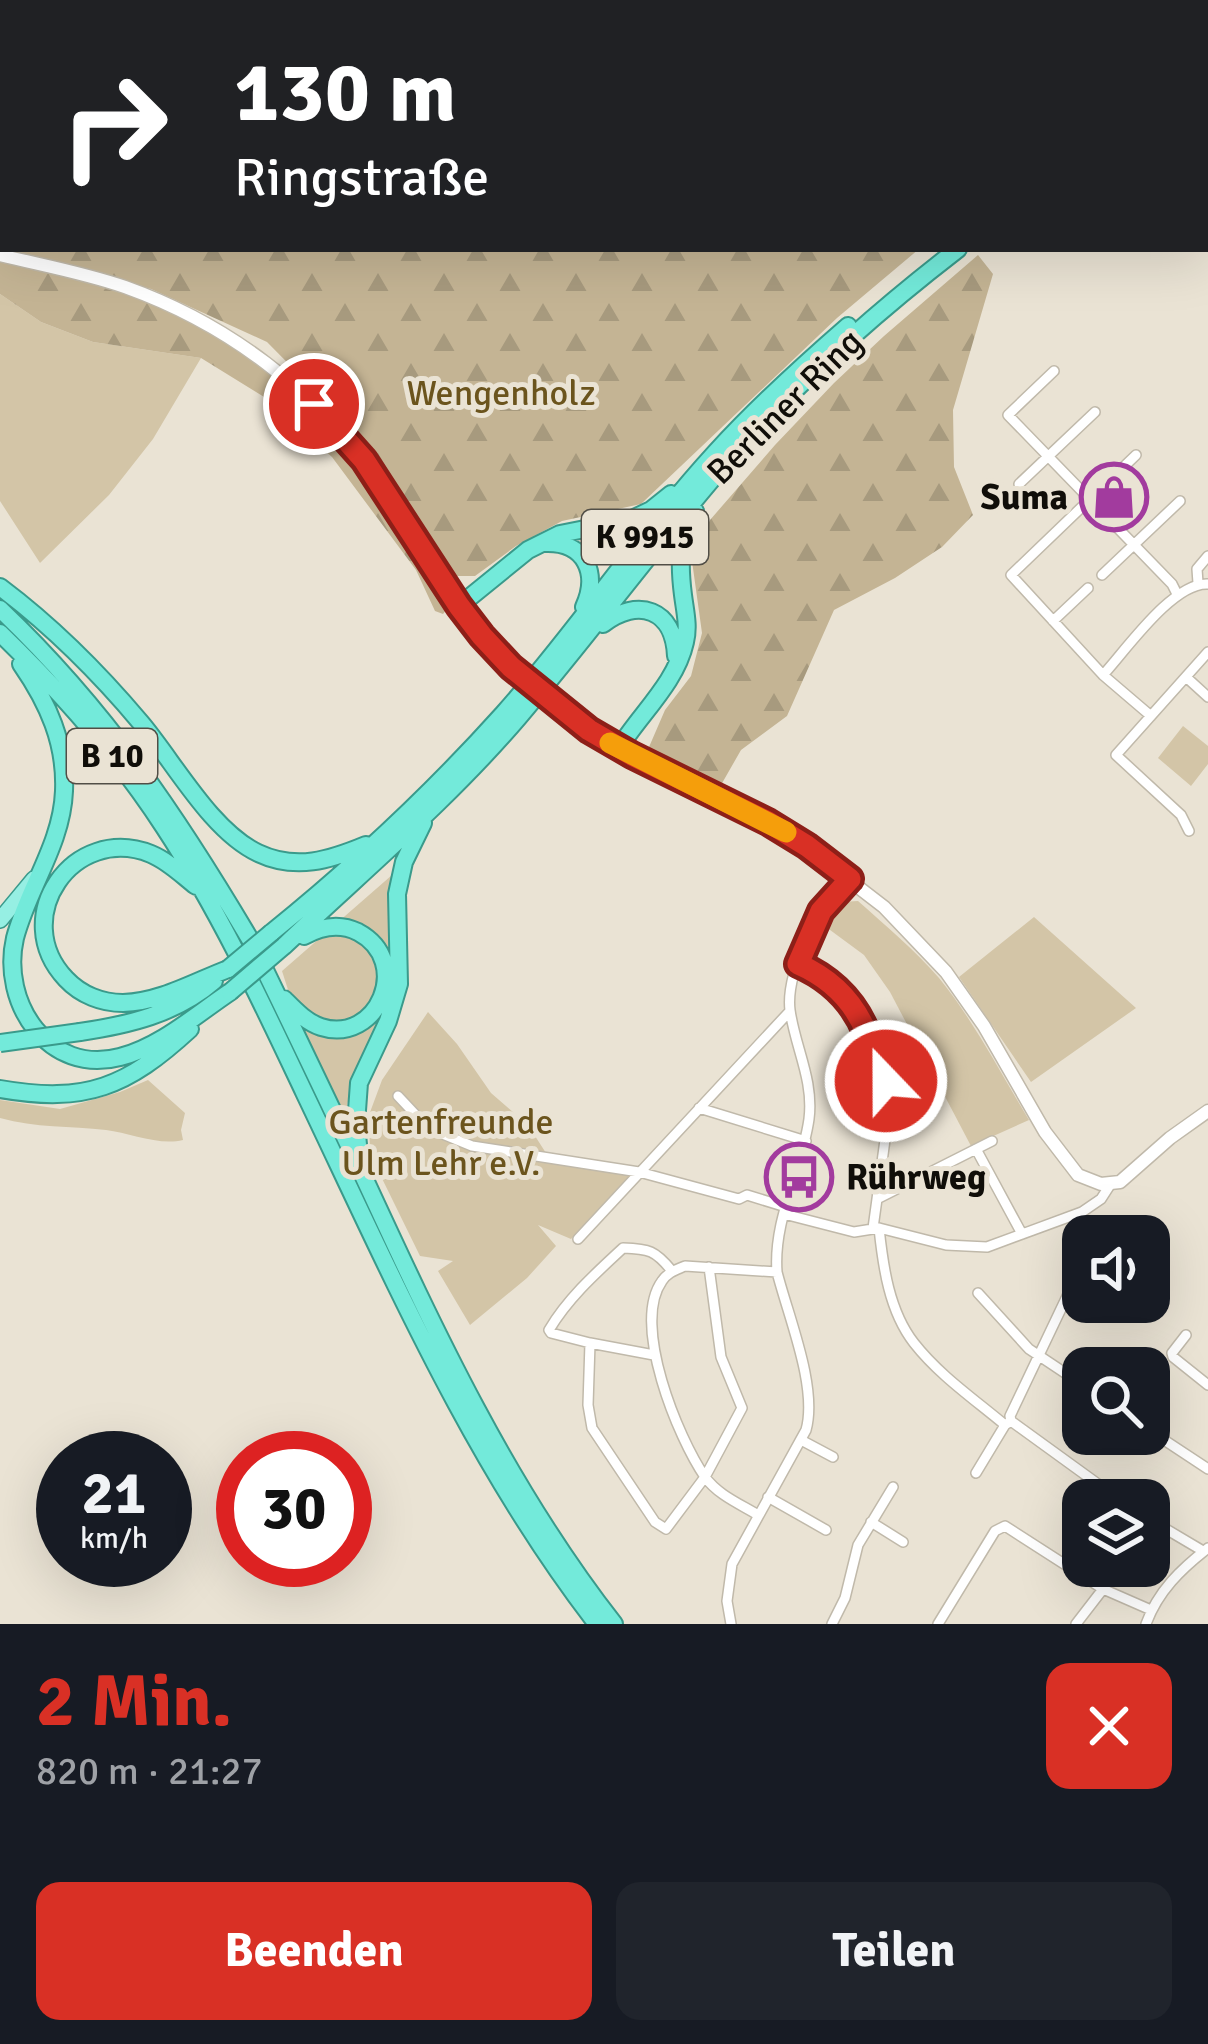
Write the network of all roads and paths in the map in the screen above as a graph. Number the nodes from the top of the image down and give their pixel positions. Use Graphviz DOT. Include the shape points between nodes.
graph roads {
  1 [pos="937,252"];
  2 [pos="954,252"];
  3 [pos="0,255"];
  4 [pos="1054,371"];
  5 [pos="1095,412"];
  6 [pos="1136,455"];
  7 [pos="722,456"];
  8 [pos="1048,457"];
  9 [pos="1019,484"];
  10 [pos="1090,499"];
  11 [pos="1180,501"];
  12 [pos="539,544"];
  13 [pos="1133,545"];
  14 [pos="1208,556"];
  15 [pos="1102,574"];
  16 [pos="1203,583"];
  17 [pos="0,587"];
  18 [pos="1088,588"];
  19 [pos="1177,594"];
  20 [pos="459,606"];
  21 [pos="0,609"];
  22 [pos="1054,621"];
  23 [pos="584,627"];
  24 [pos="0,634"];
  25 [pos="1208,652"];
  26 [pos="676,667"];
  27 [pos="1103,675"];
  28 [pos="1186,677"];
  29 [pos="1208,697"];
  30 [pos="1151,716"];
  31 [pos="619,748"];
  32 [pos="429,812"];
  33 [pos="390,831"];
  34 [pos="1190,831"];
  35 [pos="43,867"];
  36 [pos="845,876"];
  37 [pos="206,894"];
  38 [pos="0,920"];
  39 [pos="278,940"];
  40 [pos="798,964"];
  41 [pos="202,984"];
  42 [pos="274,990"];
  43 [pos="230,992"];
  44 [pos="790,1011"];
  45 [pos="0,1042"];
  46 [pos="878,1069"];
  47 [pos="0,1089"];
  48 [pos="398,1096"];
  49 [pos="926,1099"];
  50 [pos="699,1108"];
  51 [pos="1208,1111"];
  52 [pos="906,1112"];
  53 [pos="887,1126"];
  54 [pos="992,1141"];
  55 [pos="806,1142"];
  56 [pos="976,1149"];
  57 [pos="361,1171"];
  58 [pos="639,1172"];
  59 [pos="1110,1185"];
  60 [pos="877,1199"];
  61 [pos="785,1210"];
  62 [pos="1082,1212"];
  63 [pos="1083,1215"];
  64 [pos="876,1228"];
  65 [pos="1022,1234"];
  66 [pos="578,1239"];
  67 [pos="709,1268"];
  68 [pos="672,1271"];
  69 [pos="777,1272"];
  70 [pos="978,1293"];
  71 [pos="1062,1303"];
  72 [pos="1186,1335"];
  73 [pos="590,1343"];
  74 [pos="654,1355"];
  75 [pos="1040,1355"];
  76 [pos="1062,1370"];
  77 [pos="1208,1384"];
  78 [pos="1008,1423"];
  79 [pos="801,1440"];
  80 [pos="1170,1444"];
  81 [pos="833,1457"];
  82 [pos="1208,1469"];
  83 [pos="976,1473"];
  84 [pos="705,1477"];
  85 [pos="1089,1479"];
  86 [pos="893,1487"];
  87 [pos="768,1497"];
  88 [pos="758,1515"];
  89 [pos="872,1522"];
  90 [pos="826,1530"];
  91 [pos="1170,1530"];
  92 [pos="903,1542"];
  93 [pos="1206,1550"];
  94 [pos="1103,1589"];
  95 [pos="1151,1610"];
  96 [pos="597,1624"];
  97 [pos="614,1624"];
  98 [pos="731,1624"];
  99 [pos="832,1624"];
  100 [pos="938,1624"];
  101 [pos="1076,1624"];
  102 [pos="1146,1624"];
  1 -- 7 [label="highway, Berliner Ring / K 9915" via="799,369"];
  2 -- 7 [label="highway, Berliner Ring / K 9915"];
  3 -- 20 [label="street" via="151,297 260,356 364,460"];
  4 -- 8 [label="street" via="1008,415"];
  5 -- 8 [label="street"];
  6 -- 10 [label="street"];
  7 -- 12 [label="highway" via="640,516"];
  7 -- 23 [label="highway, Berliner Ring / K 9915"];
  7 -- 26 [label="highway" via="685,532 687,630"];
  8 -- 9 [label="street"];
  8 -- 10 [label="street"];
  10 -- 13 [label="street"];
  10 -- 22 [label="street" via="1011,575"];
  11 -- 13 [label="street"];
  12 -- 20 [label="highway"];
  12 -- 23 [label="highway" via="570,547 590,568"];
  13 -- 15 [label="street"];
  13 -- 19 [label="street"];
  14 -- 16 [label="street" via="1197,569"];
  16 -- 19 [label="street"];
  17 -- 33 [label="highway" via="114,691 209,811 257,853 314,862"];
  18 -- 22 [label="street"];
  19 -- 27 [label="street"];
  20 -- 31 [label="street, bridge" via="511,667"];
  21 -- 42 [label="highway, B 10" via="145,772"];
  22 -- 27 [label="street"];
  23 -- 26 [label="highway" via="648,611 672,632"];
  23 -- 32 [label="highway, Berliner Ring / K 9915" via="515,721"];
  23 -- 33 [label="highway, Berliner Ring / K 9915"];
  24 -- 35 [label="highway" via="37,687 59,740 62,812"];
  24 -- 37 [label="highway, B 10" via="79,713"];
  25 -- 28 [label="street"];
  26 -- 31 [label="highway"];
  27 -- 30 [label="street"];
  28 -- 29 [label="street"];
  28 -- 30 [label="street"];
  30 -- 34 [label="street" via="1116,755"];
  31 -- 36 [label="street" via="768,822"];
  32 -- 39 [label="highway, Berliner Ring / K 9915"];
  32 -- 57 [label="highway" via="400,874 395,1001 359,1083"];
  33 -- 39 [label="highway, Berliner Ring / K 9915"];
  35 -- 38 [label="main road"];
  35 -- 43 [label="highway" via="16,936 12,977 22,1013 45,1040 83,1058 120,1058"];
  36 -- 40 [label="street"];
  36 -- 59 [label="street" via="946,972 1070,1167"];
  37 -- 41 [label="highway" via="148,853 100,850 61,876 43,931 52,961 87,995 118,1003"];
  37 -- 96 [label="highway, B 10" via="439,1369 508,1496"];
  39 -- 41 [label="highway, K 9915, bridge"];
  39 -- 42 [label="highway" via="349,928 378,950 387,981 370,1015 339,1030 307,1020"];
  39 -- 43 [label="highway, K 9915, bridge"];
  40 -- 44 [label="street"];
  40 -- 46 [label="street" via="846,998"];
  41 -- 45 [label="highway, bridge" via="188,1000 145,1019"];
  42 -- 57 [label="highway, B 10"];
  43 -- 47 [label="highway, K 9915" via="166,1052 122,1079 76,1093"];
  44 -- 50 [label="street"];
  44 -- 55 [label="street" via="809,1086"];
  46 -- 52 [label="street"];
  46 -- 53 [label="street"];
  48 -- 58 [label="street" via="428,1128 472,1147"];
  49 -- 52 [label="street"];
  50 -- 55 [label="street"];
  50 -- 58 [label="street"];
  51 -- 59 [label="street"];
  52 -- 53 [label="street"];
  53 -- 60 [label="street"];
  54 -- 56 [label="street"];
  55 -- 61 [label="street"];
  56 -- 60 [label="street"];
  56 -- 65 [label="street"];
  57 -- 97 [label="highway, B 10" via="494,1445"];
  58 -- 61 [label="street"];
  58 -- 66 [label="street"];
  59 -- 62 [label="street"];
  60 -- 64 [label="street"];
  61 -- 64 [label="street" via="854,1232"];
  61 -- 69 [label="street"];
  62 -- 63 [label="street"];
  62 -- 65 [label="street"];
  64 -- 65 [label="street" via="966,1247"];
  64 -- 78 [label="street" via="892,1298 913,1342"];
  67 -- 68 [label="street"];
  67 -- 69 [label="street"];
  67 -- 84 [label="street" via="721,1357 742,1408"];
  68 -- 73 [label="street" via="648,1249 623,1248 549,1330"];
  68 -- 74 [label="street" via="653,1304"];
  69 -- 79 [label="street" via="809,1401"];
  70 -- 75 [label="street"];
  71 -- 75 [label="street"];
  72 -- 77 [label="street" via="1173,1357"];
  73 -- 74 [label="street"];
  73 -- 84 [label="street" via="592,1429 655,1522 666,1529"];
  74 -- 84 [label="street"];
  75 -- 76 [label="street"];
  75 -- 78 [label="street"];
  78 -- 83 [label="street"];
  78 -- 85 [label="street"];
  79 -- 81 [label="street"];
  79 -- 87 [label="street"];
  80 -- 82 [label="street"];
  84 -- 88 [label="street"];
  86 -- 89 [label="street"];
  87 -- 88 [label="street"];
  87 -- 90 [label="street"];
  88 -- 98 [label="street" via="731,1569"];
  89 -- 92 [label="street"];
  89 -- 99 [label="street"];
  91 -- 93 [label="street"];
  93 -- 95 [label="street"];
  94 -- 95 [label="street"];
  94 -- 100 [label="street" via="1005,1526"];
  94 -- 101 [label="street"];
  95 -- 102 [label="street"];
}
